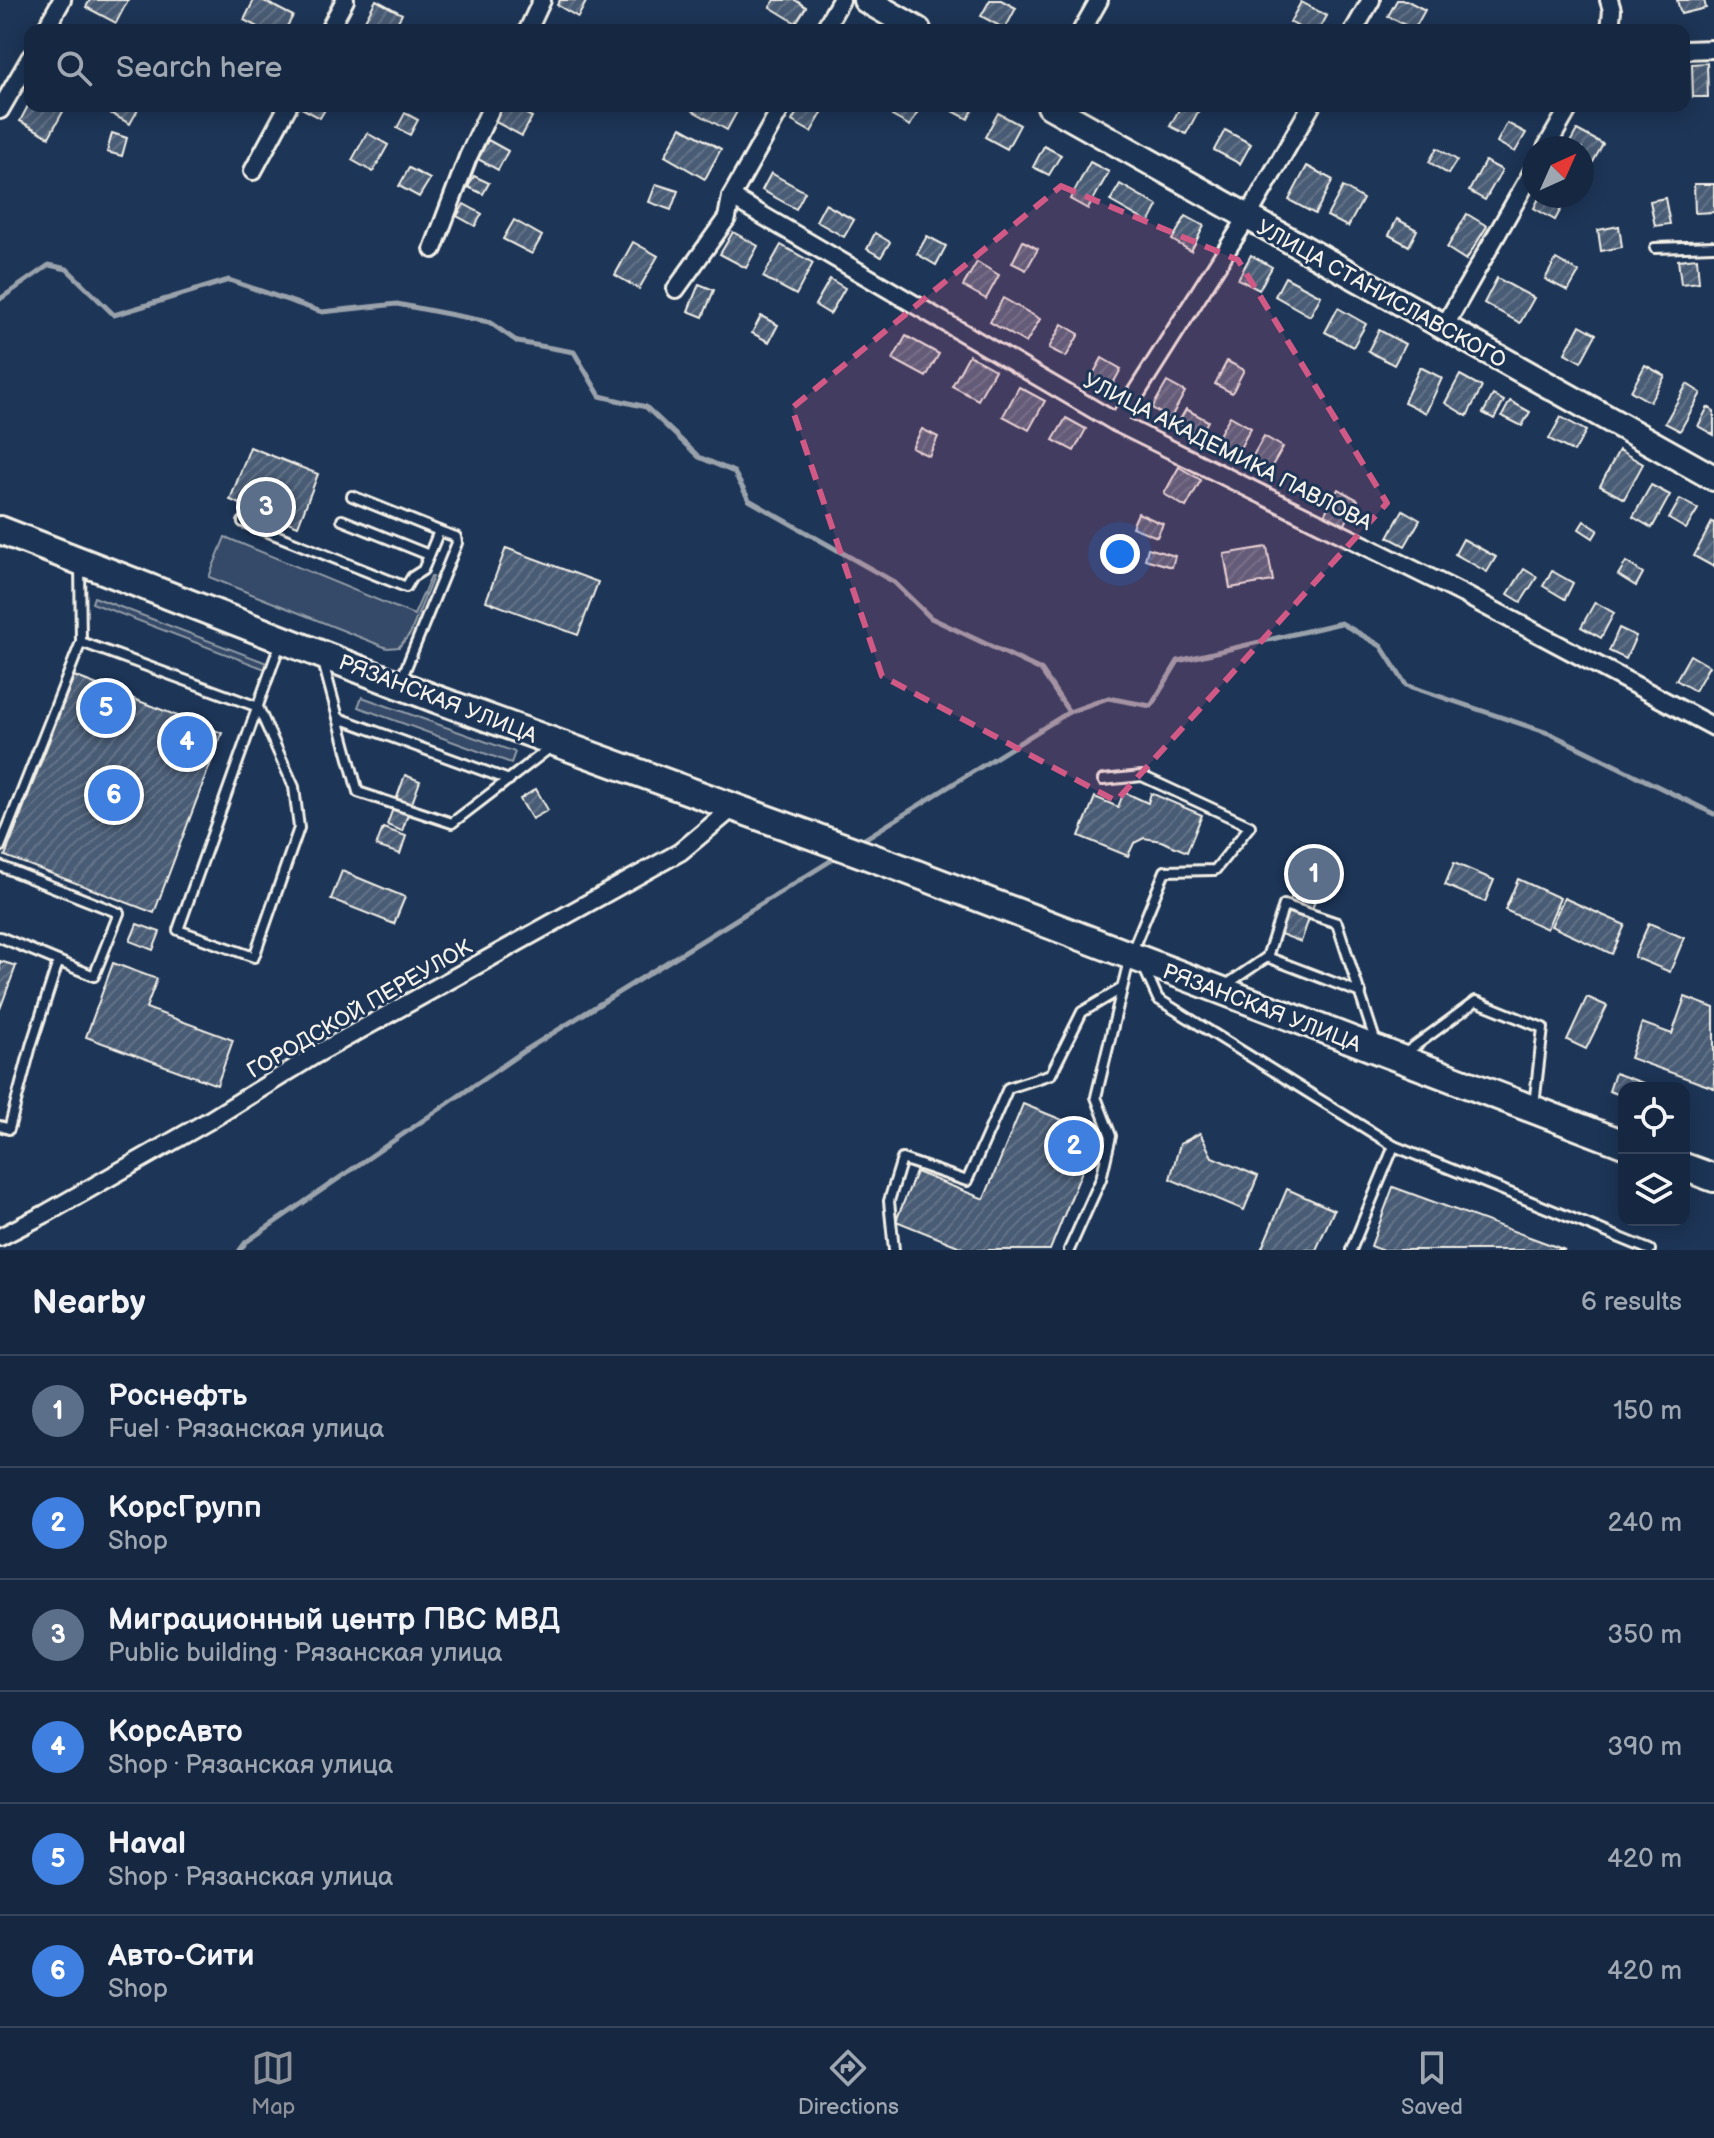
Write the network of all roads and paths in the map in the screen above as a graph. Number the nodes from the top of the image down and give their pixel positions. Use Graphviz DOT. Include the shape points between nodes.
graph roads {
  1 [pos="62,0"];
  2 [pos="345,0"];
  3 [pos="542,0"];
  4 [pos="841,0"];
  5 [pos="866,0"];
  6 [pos="1099,0"];
  7 [pos="1371,0"];
  8 [pos="1609,0"];
  9 [pos="48,24"];
  10 [pos="332,24"];
  11 [pos="531,24"];
  12 [pos="827,24"];
  13 [pos="908,24"];
  14 [pos="1085,24"];
  15 [pos="1357,24"];
  16 [pos="1611,24"];
  17 [pos="1714,49"];
  18 [pos="1690,50"];
  19 [pos="24,68"];
  20 [pos="0,110"];
  21 [pos="285,112"];
  22 [pos="489,112"];
  23 [pos="779,112"];
  24 [pos="1061,112"];
  25 [pos="1308,112"];
  26 [pos="1567,112"];
  27 [pos="1553,136"];
  28 [pos="253,171"];
  29 [pos="1522,190"];
  30 [pos="731,197"];
  31 [pos="1247,218"];
  32 [pos="1714,246"];
  33 [pos="1655,248"];
  34 [pos="433,249"];
  35 [pos="676,289"];
  36 [pos="1444,327"];
  37 [pos="1117,423"];
  38 [pos="1714,478"];
  39 [pos="352,496"];
  40 [pos="342,520"];
  41 [pos="243,522"];
  42 [pos="0,530"];
  43 [pos="439,531"];
  44 [pos="429,555"];
  45 [pos="80,561"];
  46 [pos="281,639"];
  47 [pos="81,642"];
  48 [pos="321,654"];
  49 [pos="399,685"];
  50 [pos="258,707"];
  51 [pos="339,718"];
  52 [pos="1714,727"];
  53 [pos="556,743"];
  54 [pos="509,780"];
  55 [pos="1103,780"];
  56 [pos="734,807"];
  57 [pos="0,847"];
  58 [pos="0,866"];
  59 [pos="0,937"];
  60 [pos="1267,957"];
  61 [pos="1135,958"];
  62 [pos="58,962"];
  63 [pos="1121,989"];
  64 [pos="1219,989"];
  65 [pos="1361,993"];
  66 [pos="1388,1055"];
  67 [pos="1533,1110"];
  68 [pos="0,1126"];
  69 [pos="1618,1142"];
  70 [pos="1394,1146"];
  71 [pos="1690,1169"];
  72 [pos="1714,1178"];
  73 [pos="0,1237"];
  74 [pos="894,1250"];
  75 [pos="1069,1250"];
  76 [pos="1351,1250"];
  77 [pos="1650,1250"];
  1 -- 9 [label="street"];
  2 -- 10 [label="street"];
  3 -- 11 [label="street"];
  4 -- 12 [label="street"];
  5 -- 13 [label="street"];
  6 -- 14 [label="street"];
  7 -- 15 [label="street"];
  8 -- 16 [label="street"];
  17 -- 18 [label="street"];
  19 -- 20 [label="street"];
  21 -- 28 [label="street"];
  22 -- 34 [label="street"];
  23 -- 30 [label="street"];
  24 -- 31 [label="street, УЛИЦА СТАНИСЛАВСКОГО"];
  25 -- 31 [label="street"];
  26 -- 27 [label="street"];
  29 -- 36 [label="street"];
  30 -- 35 [label="street" via="727,218"];
  30 -- 37 [label="street, УЛИЦА АКАДЕМИКА ПАВЛОВА"];
  31 -- 36 [label="street, УЛИЦА СТАНИСЛАВСКОГО"];
  31 -- 37 [label="street"];
  32 -- 33 [label="lane"];
  36 -- 38 [label="street, УЛИЦА СТАНИСЛАВСКОГО"];
  37 -- 52 [label="street, УЛИЦА АКАДЕМИКА ПАВЛОВА" via="1463,594"];
  39 -- 43 [label="lane"];
  40 -- 44 [label="lane"];
  41 -- 44 [label="lane" via="406,587"];
  42 -- 45 [label="main road, РЯЗАНСКАЯ УЛИЦА"];
  43 -- 44 [label="lane"];
  43 -- 49 [label="lane" via="456,537 457,543"];
  45 -- 46 [label="main road, РЯЗАНСКАЯ УЛИЦА"];
  45 -- 47 [label="lane"];
  46 -- 48 [label="main road, РЯЗАНСКАЯ УЛИЦА"];
  46 -- 50 [label="lane"];
  47 -- 50 [label="lane"];
  47 -- 57 [label="lane"];
  48 -- 49 [label="main road, РЯЗАНСКАЯ УЛИЦА"];
  48 -- 51 [label="lane"];
  49 -- 53 [label="main road, РЯЗАНСКАЯ УЛИЦА"];
  50 -- 50 [label="lane" via="294,787 299,828 254,957 178,930"];
  51 -- 54 [label="lane"];
  51 -- 54 [label="lane" via="358,792 452,823"];
  53 -- 54 [label="lane"];
  53 -- 56 [label="main road, РЯЗАНСКАЯ УЛИЦА"];
  55 -- 61 [label="lane" via="1142,776 1250,826 1215,870 1165,871"];
  56 -- 61 [label="main road, РЯЗАНСКАЯ УЛИЦА"];
  56 -- 73 [label="street, ГОРОДСКОЙ ПЕРЕУЛОК" via="680,852"];
  58 -- 62 [label="lane" via="119,913 94,976"];
  59 -- 62 [label="lane"];
  60 -- 64 [label="lane"];
  60 -- 65 [label="lane"];
  60 -- 65 [label="lane" via="1284,905 1337,923"];
  61 -- 63 [label="lane"];
  61 -- 64 [label="main road, РЯЗАНСКАЯ УЛИЦА"];
  61 -- 70 [label="lane" via="1158,999"];
  62 -- 68 [label="lane" via="9,1129"];
  63 -- 74 [label="lane" via="1082,1012 1051,1074 1008,1088 967,1181 902,1159 889,1201"];
  63 -- 75 [label="lane" via="1096,1097 1111,1136 1101,1179"];
  64 -- 66 [label="main road, РЯЗАНСКАЯ УЛИЦА"];
  65 -- 66 [label="lane"];
  66 -- 67 [label="main road, РЯЗАНСКАЯ УЛИЦА"];
  66 -- 67 [label="lane" via="1476,1001 1543,1028"];
  67 -- 69 [label="main road, РЯЗАНСКАЯ УЛИЦА"];
  70 -- 76 [label="lane"];
  70 -- 77 [label="lane"];
  71 -- 72 [label="main road"];
}
